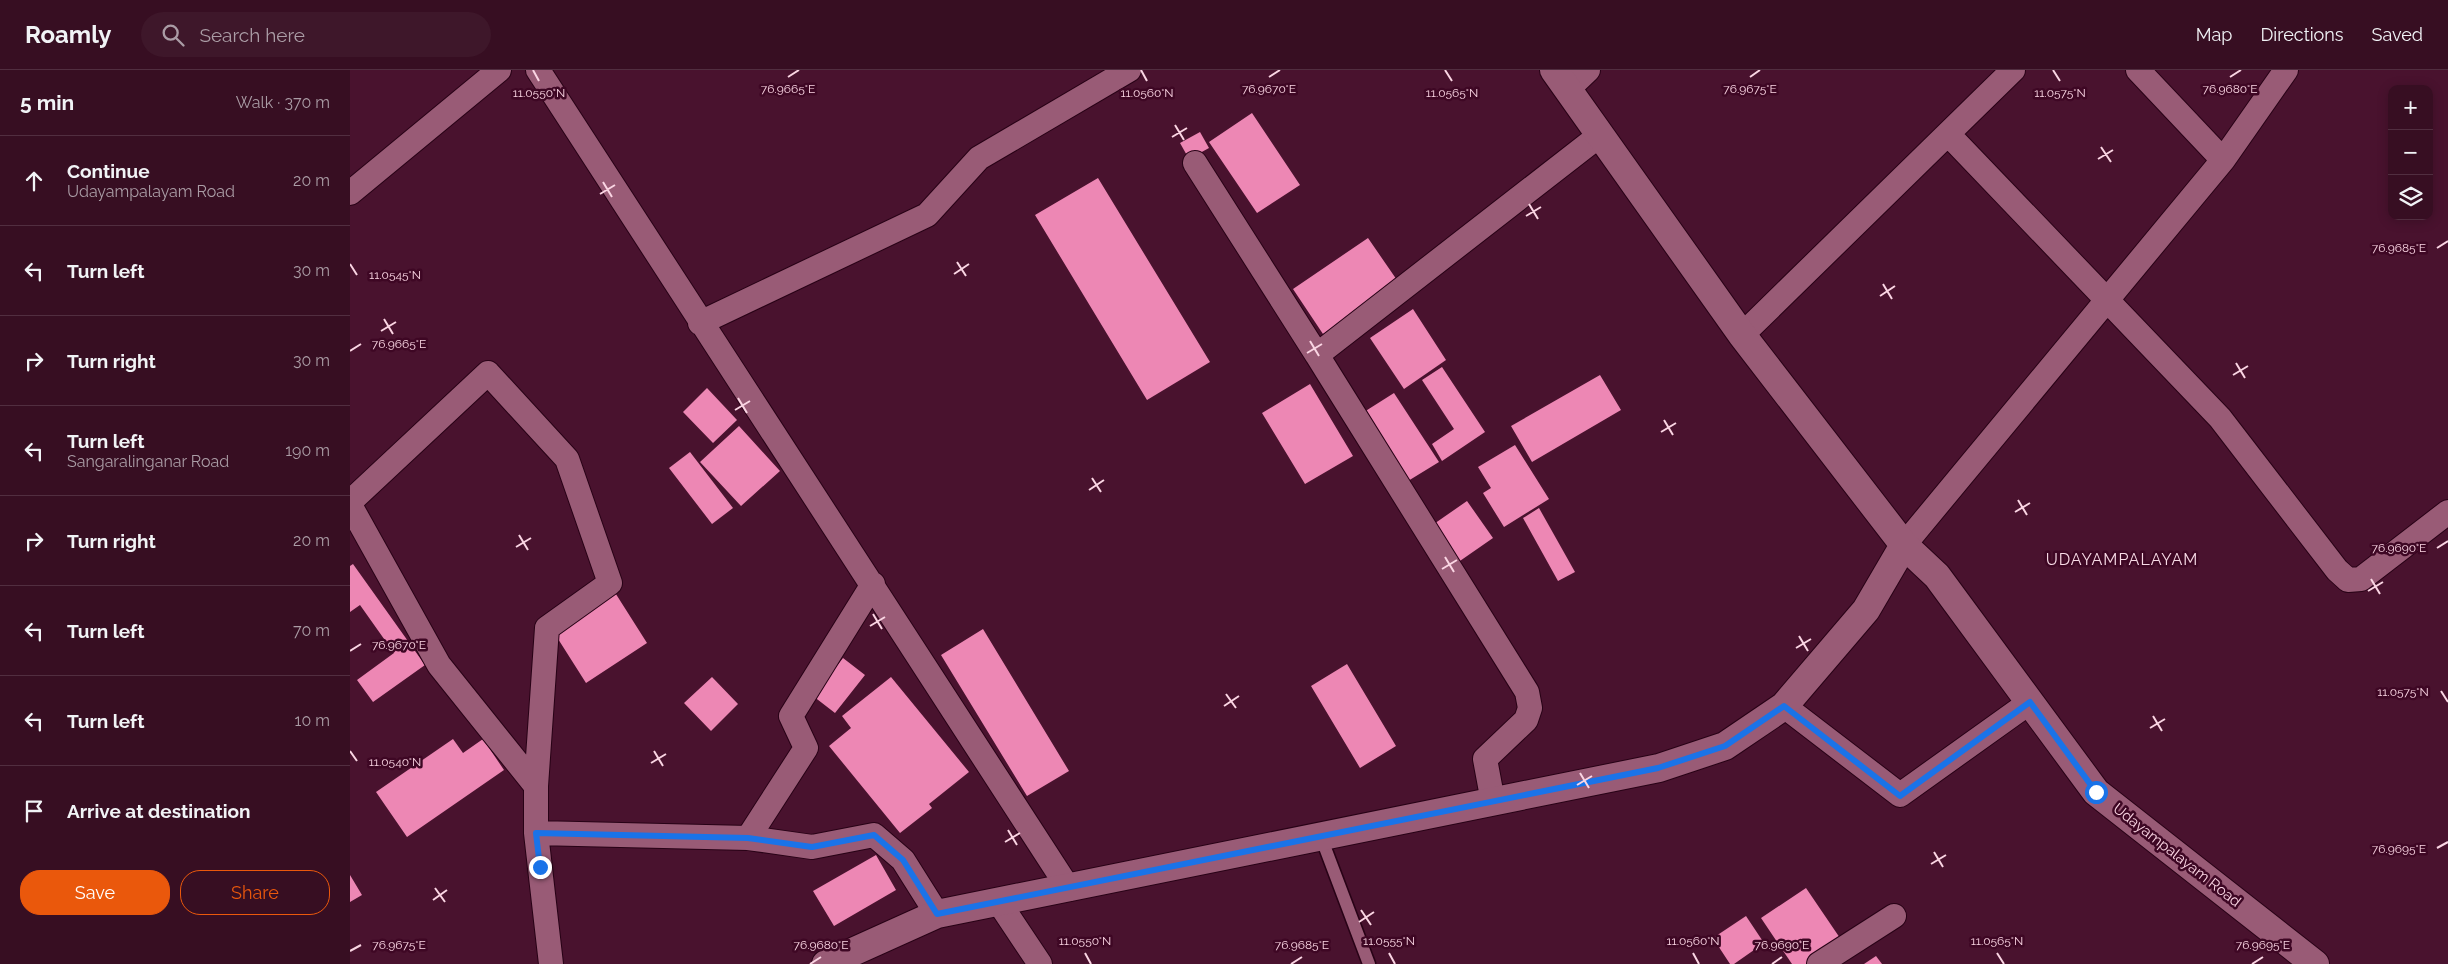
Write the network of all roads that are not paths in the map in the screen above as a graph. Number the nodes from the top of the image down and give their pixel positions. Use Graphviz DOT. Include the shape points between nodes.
graph roads {
  1 [pos="499,70"];
  2 [pos="538,70"];
  3 [pos="1129,70"];
  4 [pos="1588,70"];
  5 [pos="2013,70"];
  6 [pos="2138,70"];
  7 [pos="2286,70"];
  8 [pos="1561,80"];
  9 [pos="1948,134"];
  10 [pos="1600,135"];
  11 [pos="2224,160"];
  12 [pos="1195,163"];
  13 [pos="350,193"];
  14 [pos="2107,300"];
  15 [pos="700,323"];
  16 [pos="1742,335"];
  17 [pos="1317,355"];
  18 [pos="350,504"];
  19 [pos="2448,512"];
  20 [pos="1904,545"];
  21 [pos="873,584"];
  22 [pos="2030,702"];
  23 [pos="1784,706"];
  24 [pos="536,786"];
  25 [pos="1493,802"];
  26 [pos="536,833"];
  27 [pos="1321,837"];
  28 [pos="748,838"];
  29 [pos="1069,889"];
  30 [pos="998,901"];
  31 [pos="937,914"];
  32 [pos="1894,916"];
  33 [pos="551,964"];
  34 [pos="826,964"];
  35 [pos="1040,964"];
  36 [pos="1369,964"];
  37 [pos="1819,964"];
  38 [pos="2315,964"];
  1 -- 13 [label="street"];
  2 -- 15 [label="street"];
  3 -- 15 [label="street" via="979,158 927,215"];
  4 -- 8 [label="street"];
  5 -- 9 [label="street"];
  6 -- 11 [label="street"];
  7 -- 11 [label="street"];
  8 -- 10 [label="main road, Udayampalayam Road"];
  9 -- 14 [label="street"];
  9 -- 16 [label="street"];
  10 -- 16 [label="main road, Udayampalayam Road"];
  10 -- 17 [label="street"];
  11 -- 14 [label="street"];
  12 -- 17 [label="street"];
  14 -- 19 [label="street" via="2231,430 2337,570 2348,580 2361,579"];
  14 -- 20 [label="street"];
  15 -- 21 [label="street"];
  16 -- 20 [label="main road, Udayampalayam Road"];
  17 -- 25 [label="street" via="1527,692 1530,708 1526,720 1485,759"];
  18 -- 24 [label="street" via="439,665"];
  18 -- 24 [label="street" via="488,373 567,459 610,583 547,628"];
  20 -- 22 [label="main road, Udayampalayam Road" via="1937,576"];
  20 -- 23 [label="main road" via="1866,610"];
  21 -- 28 [label="street" via="791,716 806,748"];
  21 -- 29 [label="street"];
  22 -- 23 [label="street" via="1900,796"];
  22 -- 38 [label="main road, Udayampalayam Road" via="2096,792"];
  23 -- 25 [label="main road" via="1725,746 1658,768"];
  24 -- 26 [label="street"];
  25 -- 27 [label="main road"];
  26 -- 28 [label="street"];
  26 -- 33 [label="street"];
  27 -- 29 [label="main road"];
  27 -- 36 [label="lane"];
  28 -- 31 [label="street" via="812,847 874,835 903,860"];
  29 -- 30 [label="main road"];
  30 -- 31 [label="main road"];
  30 -- 35 [label="street"];
  31 -- 34 [label="main road"];
  32 -- 37 [label="street"];
}
